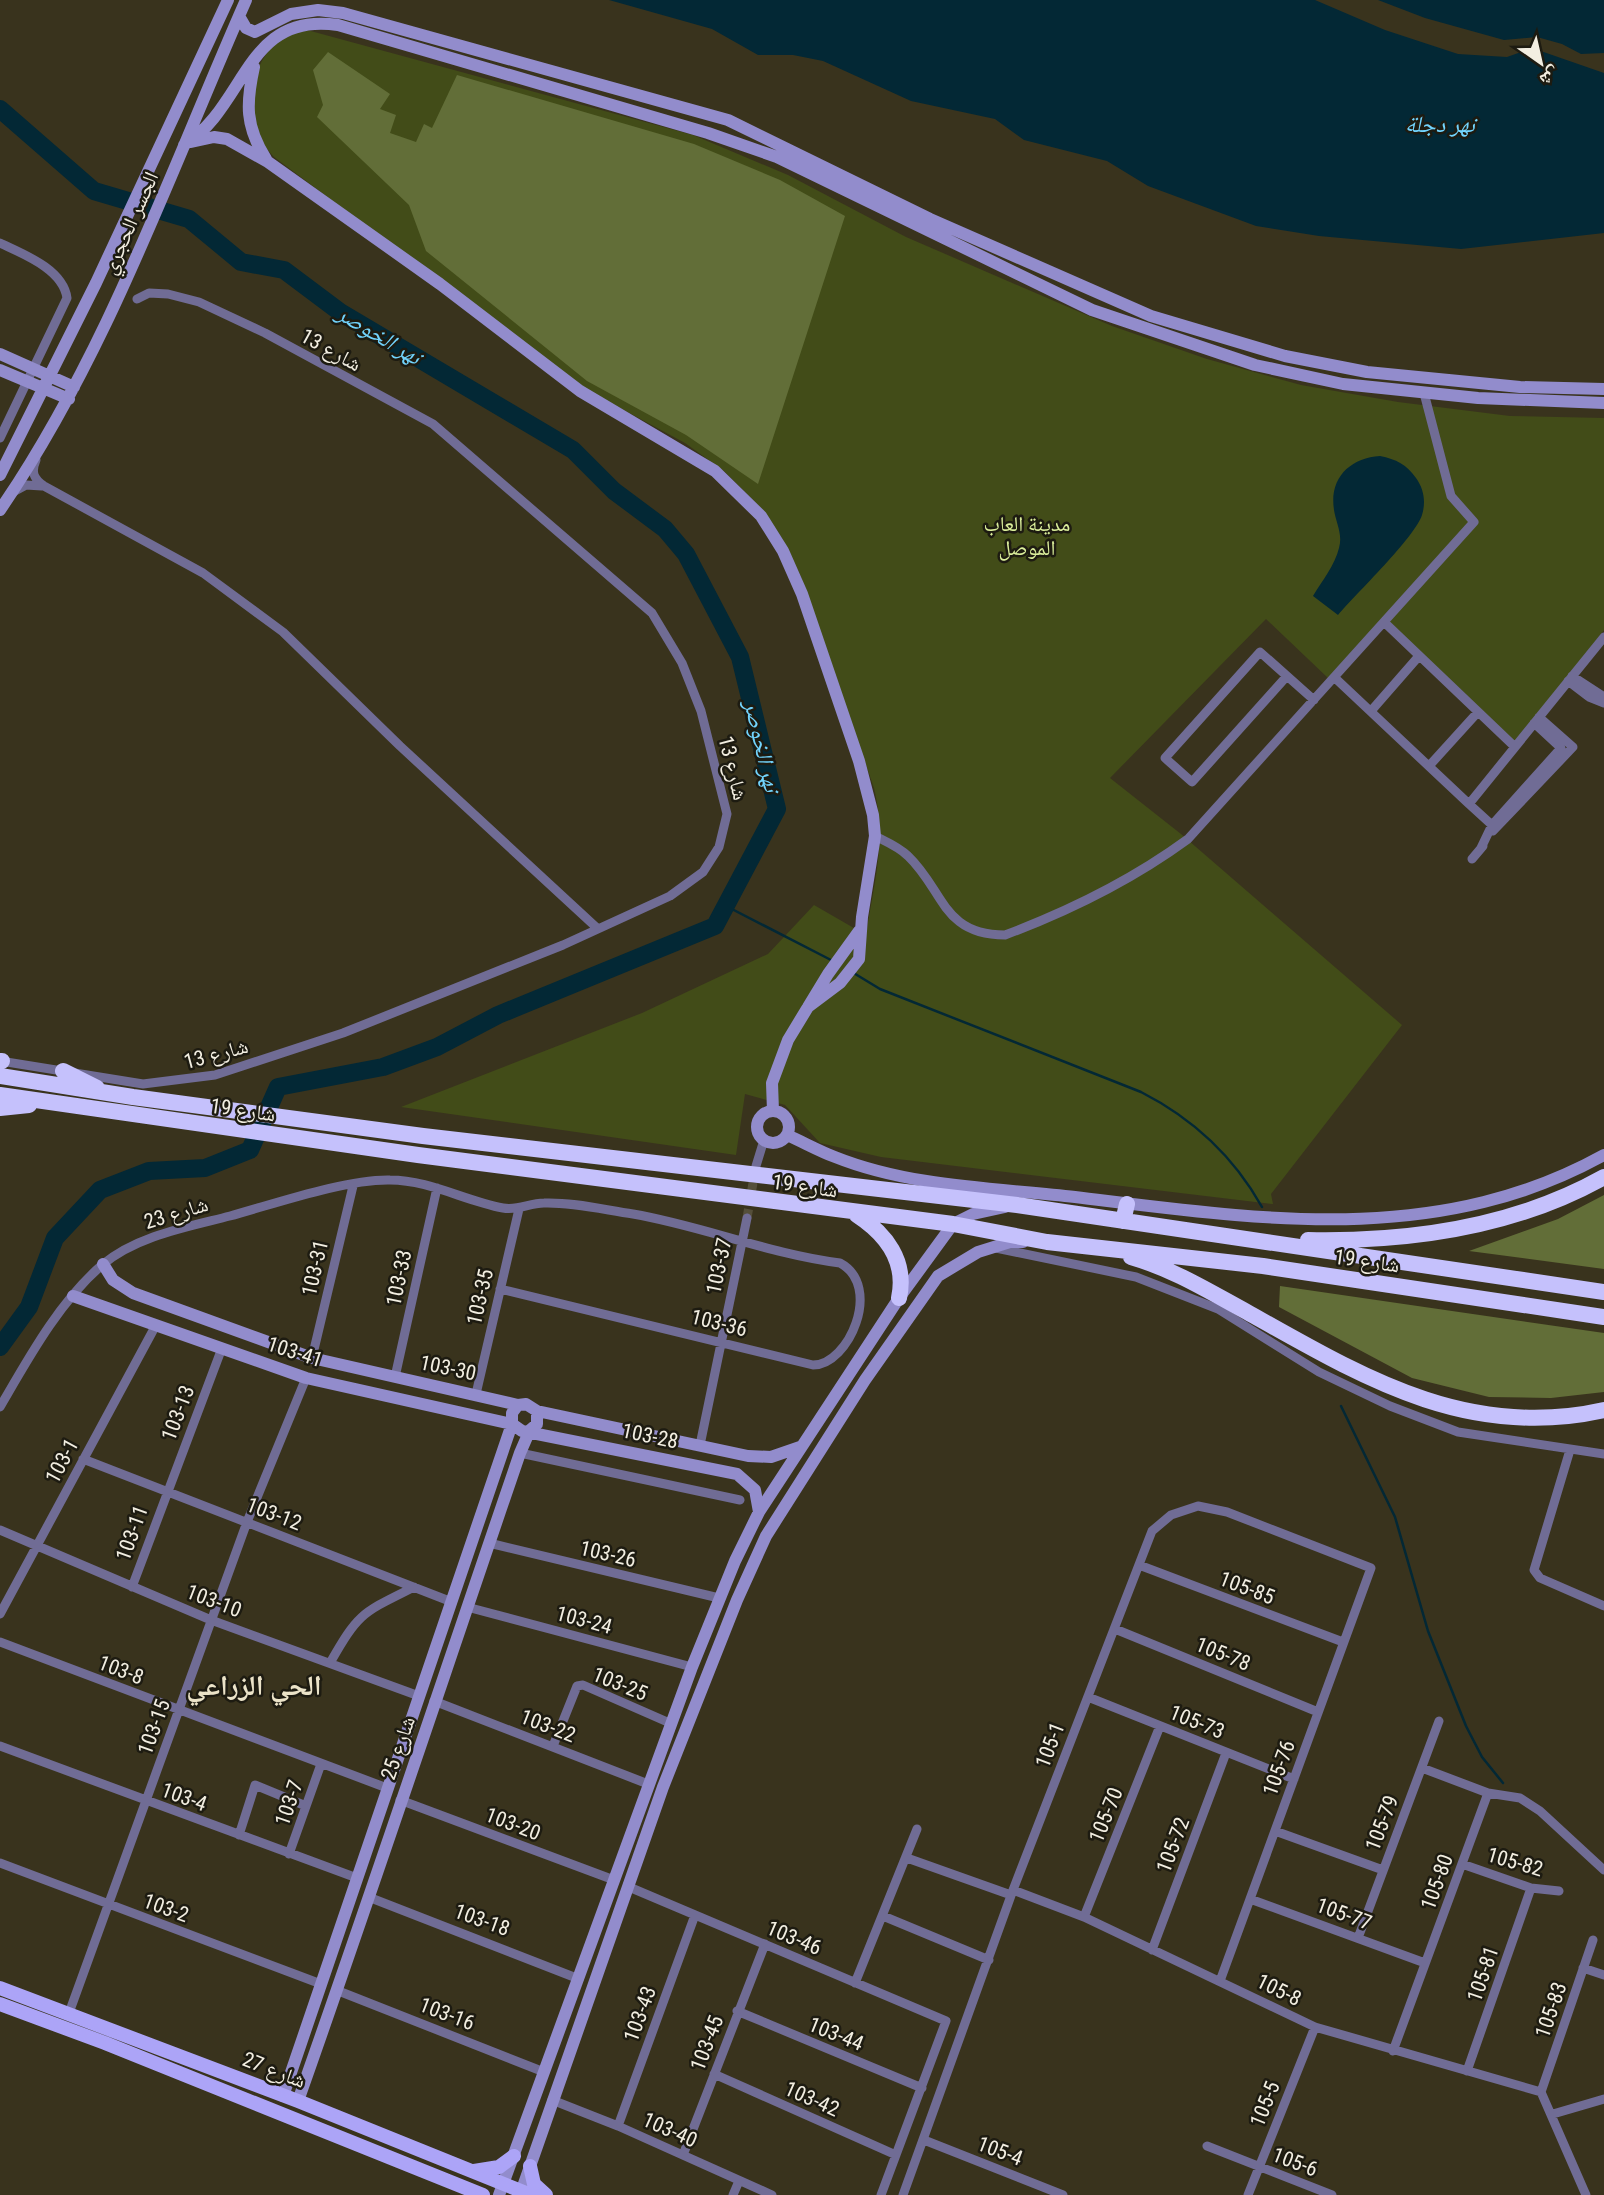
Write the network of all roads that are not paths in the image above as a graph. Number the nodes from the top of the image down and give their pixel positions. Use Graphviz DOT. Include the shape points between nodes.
graph roads {
  1 [pos="228,0"];
  2 [pos="243,7"];
  3 [pos="475,51"];
  4 [pos="256,59"];
  5 [pos="472,65"];
  6 [pos="184,145"];
  7 [pos="268,162"];
  8 [pos="0,243"];
  9 [pos="1044,270"];
  10 [pos="1038,284"];
  11 [pos="137,299"];
  12 [pos="0,354"];
  13 [pos="32,368"];
  14 [pos="0,370"];
  15 [pos="25,381"];
  16 [pos="47,383"];
  17 [pos="1604,389"];
  18 [pos="71,393"];
  19 [pos="1424,393"];
  20 [pos="1604,403"];
  21 [pos="0,438"];
  22 [pos="37,458"];
  23 [pos="0,475"];
  24 [pos="44,486"];
  25 [pos="11,494"];
  26 [pos="0,510"];
  27 [pos="1384,622"];
  28 [pos="1604,637"];
  29 [pos="1419,656"];
  30 [pos="1287,676"];
  31 [pos="1334,677"];
  32 [pos="1570,678"];
  33 [pos="1604,697"];
  34 [pos="1314,700"];
  35 [pos="1604,703"];
  36 [pos="1371,711"];
  37 [pos="1478,712"];
  38 [pos="1536,720"];
  39 [pos="1515,747"];
  40 [pos="1429,766"];
  41 [pos="1469,804"];
  42 [pos="1495,827"];
  43 [pos="875,836"];
  44 [pos="1472,859"];
  45 [pos="862,925"];
  46 [pos="597,928"];
  47 [pos="808,1007"];
  48 [pos="1,1065"];
  49 [pos="63,1071"];
  50 [pos="112,1094"];
  51 [pos="0,1095"];
  52 [pos="54,1103"];
  53 [pos="0,1108"];
  54 [pos="773,1111"];
  55 [pos="787,1135"];
  56 [pos="764,1140"];
  57 [pos="1604,1155"];
  58 [pos="755,1166"];
  59 [pos="1604,1177"];
  60 [pos="353,1186"];
  61 [pos="437,1188"];
  62 [pos="1127,1203"];
  63 [pos="1017,1205"];
  64 [pos="519,1209"];
  65 [pos="855,1213"];
  66 [pos="747,1218"];
  67 [pos="1123,1221"];
  68 [pos="953,1224"];
  69 [pos="1239,1238"];
  70 [pos="1047,1242"];
  71 [pos="742,1244"];
  72 [pos="990,1247"];
  73 [pos="1086,1247"];
  74 [pos="923,1263"];
  75 [pos="103,1264"];
  76 [pos="852,1270"];
  77 [pos="938,1276"];
  78 [pos="500,1289"];
  79 [pos="1604,1292"];
  80 [pos="73,1296"];
  81 [pos="899,1298"];
  82 [pos="195,1316"];
  83 [pos="1604,1317"];
  84 [pos="156,1325"];
  85 [pos="187,1336"];
  86 [pos="720,1341"];
  87 [pos="222,1348"];
  88 [pos="312,1358"];
  89 [pos="306,1377"];
  90 [pos="395,1377"];
  91 [pos="476,1394"];
  92 [pos="518,1405"];
  93 [pos="0,1407"];
  94 [pos="1604,1410"];
  95 [pos="537,1411"];
  96 [pos="512,1424"];
  97 [pos="530,1430"];
  98 [pos="700,1445"];
  99 [pos="800,1447"];
  100 [pos="1570,1450"];
  101 [pos="520,1453"];
  102 [pos="1604,1454"];
  103 [pos="83,1459"];
  104 [pos="166,1491"];
  105 [pos="740,1500"];
  106 [pos="759,1511"];
  107 [pos="247,1522"];
  108 [pos="0,1530"];
  109 [pos="489,1543"];
  110 [pos="36,1547"];
  111 [pos="1139,1566"];
  112 [pos="1370,1568"];
  113 [pos="132,1587"];
  114 [pos="414,1587"];
  115 [pos="719,1598"];
  116 [pos="452,1602"];
  117 [pos="1604,1606"];
  118 [pos="467,1607"];
  119 [pos="0,1614"];
  120 [pos="211,1620"];
  121 [pos="1115,1629"];
  122 [pos="0,1642"];
  123 [pos="1343,1642"];
  124 [pos="330,1663"];
  125 [pos="692,1667"];
  126 [pos="419,1696"];
  127 [pos="1088,1698"];
  128 [pos="435,1701"];
  129 [pos="178,1711"];
  130 [pos="1318,1712"];
  131 [pos="1439,1721"];
  132 [pos="672,1724"];
  133 [pos="1160,1726"];
  134 [pos="0,1746"];
  135 [pos="553,1746"];
  136 [pos="1226,1753"];
  137 [pos="321,1764"];
  138 [pos="1422,1768"];
  139 [pos="1294,1779"];
  140 [pos="648,1784"];
  141 [pos="387,1788"];
  142 [pos="1488,1793"];
  143 [pos="400,1800"];
  144 [pos="145,1801"];
  145 [pos="306,1805"];
  146 [pos="917,1829"];
  147 [pos="1275,1831"];
  148 [pos="239,1835"];
  149 [pos="289,1854"];
  150 [pos="907,1858"];
  151 [pos="0,1863"];
  152 [pos="1462,1864"];
  153 [pos="1384,1870"];
  154 [pos="1604,1870"];
  155 [pos="357,1878"];
  156 [pos="614,1880"];
  157 [pos="629,1887"];
  158 [pos="1531,1888"];
  159 [pos="1559,1891"];
  160 [pos="1012,1892"];
  161 [pos="371,1898"];
  162 [pos="1250,1899"];
  163 [pos="107,1905"];
  164 [pos="695,1915"];
  165 [pos="883,1916"];
  166 [pos="1084,1917"];
  167 [pos="1358,1938"];
  168 [pos="1593,1940"];
  169 [pos="765,1944"];
  170 [pos="1152,1950"];
  171 [pos="989,1960"];
  172 [pos="1425,1963"];
  173 [pos="1583,1968"];
  174 [pos="1604,1975"];
  175 [pos="579,1979"];
  176 [pos="1220,1981"];
  177 [pos="855,1983"];
  178 [pos="321,1984"];
  179 [pos="0,1987"];
  180 [pos="337,1990"];
  181 [pos="0,2004"];
  182 [pos="737,2011"];
  183 [pos="69,2012"];
  184 [pos="1315,2027"];
  185 [pos="1393,2051"];
  186 [pos="936,2052"];
  187 [pos="955,2058"];
  188 [pos="1467,2071"];
  189 [pos="544,2072"];
  190 [pos="714,2074"];
  191 [pos="922,2088"];
  192 [pos="1541,2092"];
  193 [pos="290,2098"];
  194 [pos="1604,2099"];
  195 [pos="552,2100"];
  196 [pos="1553,2113"];
  197 [pos="618,2126"];
  198 [pos="923,2140"];
  199 [pos="1208,2146"];
  200 [pos="683,2155"];
  201 [pos="896,2155"];
  202 [pos="514,2156"];
  203 [pos="530,2166"];
  204 [pos="1258,2167"];
  205 [pos="468,2172"];
  206 [pos="739,2181"];
  207 [pos="501,2190"];
  208 [pos="524,2194"];
  209 [pos="483,2195"];
  210 [pos="546,2195"];
  211 [pos="733,2195"];
  212 [pos="772,2195"];
  213 [pos="881,2195"];
  214 [pos="903,2195"];
  215 [pos="1061,2195"];
  216 [pos="1248,2195"];
  217 [pos="1332,2195"];
  218 [pos="1586,2195"];
  1 -- 16 [label="main road, الجسر الحجري"];
  2 -- 3 [label="main road" via="246,29 255,32 291,14 335,12"];
  2 -- 6 [label="main road, الجسر الحجري"];
  3 -- 5 [label="main road"];
  3 -- 9 [label="main road" via="728,120"];
  4 -- 5 [label="main road" via="281,32 319,23 347,27"];
  4 -- 6 [label="main road" via="205,127"];
  4 -- 7 [label="main road" via="247,116 251,135"];
  5 -- 10 [label="main road" via="708,133 777,158"];
  6 -- 7 [label="main road" via="221,137"];
  6 -- 18 [label="main road, الجسر الحجري"];
  7 -- 43 [label="main road" via="580,391 686,452 747,500 783,551 802,594 862,772"];
  8 -- 13 [label="street" via="49,271 66,293 65,306"];
  9 -- 10 [label="main road"];
  9 -- 17 [label="main road" via="1151,316 1285,356 1367,372 1520,387"];
  10 -- 19 [label="main road" via="1092,310 1282,373"];
  11 -- 46 [label="street, شارع 13" via="149,293 199,302 433,424 652,613 682,663 701,711 727,814 719,847 703,872 670,896"];
  12 -- 13 [label="main road"];
  13 -- 15 [label="street"];
  13 -- 16 [label="main road"];
  14 -- 15 [label="main road"];
  15 -- 16 [label="main road"];
  15 -- 21 [label="street"];
  16 -- 18 [label="main road"];
  16 -- 23 [label="main road, الجسر الحجري"];
  18 -- 22 [label="main road, الجسر الحجري"];
  19 -- 20 [label="main road"];
  19 -- 27 [label="street" via="1451,496 1474,522"];
  22 -- 24 [label="street" via="34,478"];
  22 -- 25 [label="main road, الجسر الحجري"];
  24 -- 25 [label="street" via="26,485"];
  24 -- 46 [label="street" via="203,573 283,632"];
  25 -- 26 [label="main road, الجسر الحجري"];
  27 -- 29 [label="street"];
  27 -- 31 [label="street"];
  28 -- 32 [label="street"];
  29 -- 36 [label="street"];
  29 -- 37 [label="street"];
  30 -- 30 [label="street" via="1260,652 1165,758 1192,782"];
  30 -- 34 [label="street"];
  31 -- 34 [label="street"];
  31 -- 36 [label="street"];
  32 -- 33 [label="street"];
  32 -- 35 [label="street" via="1589,697"];
  32 -- 38 [label="street"];
  34 -- 43 [label="street" via="1188,839 1057,915 1005,935 961,924 947,912 909,856"];
  36 -- 40 [label="street"];
  37 -- 39 [label="street"];
  37 -- 40 [label="street"];
  38 -- 39 [label="street"];
  38 -- 42 [label="street" via="1573,747"];
  39 -- 41 [label="street"];
  40 -- 41 [label="street"];
  41 -- 42 [label="street"];
  42 -- 44 [label="street"];
  43 -- 45 [label="main road"];
  45 -- 47 [label="main road"];
  45 -- 47 [label="main road" via="857,965"];
  46 -- 49 [label="street, شارع 13" via="353,1029 215,1075 143,1084"];
  47 -- 54 [label="main road" via="777,1066"];
  48 -- 49 [label="street, شارع 13"];
  48 -- 50 [label="highway, شارع 19"];
  49 -- 50 [label="highway"];
  50 -- 63 [label="highway, شارع 19" via="423,1136"];
  51 -- 52 [label="highway, شارع 19"];
  52 -- 53 [label="highway"];
  52 -- 65 [label="highway, شارع 19"];
  54 -- 55 [label="main road" via="787,1120"];
  54 -- 56 [label="main road" via="758,1121"];
  55 -- 56 [label="main road" via="774,1143"];
  55 -- 62 [label="main road" via="836,1158 913,1178"];
  56 -- 58 [label="street"];
  57 -- 62 [label="main road" via="1503,1199 1380,1220 1297,1220"];
  59 -- 69 [label="highway" via="1500,1218 1432,1233 1360,1240"];
  60 -- 61 [label="street, شارع 23" via="389,1180"];
  60 -- 75 [label="street, شارع 23" via="152,1238"];
  60 -- 88 [label="street, 103-31"];
  61 -- 64 [label="street, شارع 23" via="489,1205"];
  61 -- 90 [label="street, 103-33"];
  62 -- 67 [label="highway"];
  63 -- 67 [label="highway, شارع 19"];
  63 -- 68 [label="main road" via="973,1214"];
  64 -- 71 [label="street, شارع 23" via="544,1203 633,1214"];
  64 -- 78 [label="street, 103-35"];
  65 -- 68 [label="highway, شارع 19"];
  65 -- 81 [label="highway" via="877,1230 892,1250 901,1274"];
  66 -- 71 [label="street, 103-37"];
  67 -- 69 [label="highway, شارع 19"];
  68 -- 70 [label="highway, شارع 19"];
  68 -- 74 [label="main road"];
  69 -- 79 [label="highway, شارع 19"];
  70 -- 72 [label="main road"];
  70 -- 73 [label="highway, شارع 19"];
  71 -- 76 [label="street, شارع 23" via="840,1263"];
  71 -- 86 [label="street, 103-37"];
  72 -- 77 [label="main road"];
  72 -- 100 [label="street" via="1136,1277 1218,1309 1319,1372 1458,1432"];
  73 -- 83 [label="highway, شارع 19" via="1263,1266"];
  73 -- 94 [label="highway" via="1140,1260 1183,1278 1361,1376 1436,1405 1547,1415"];
  74 -- 77 [label="main road"];
  74 -- 81 [label="main road"];
  75 -- 80 [label="street, شارع 23"];
  75 -- 82 [label="main road, 103-30" via="125,1290"];
  76 -- 86 [label="street, 103-36" via="861,1286 858,1316 827,1363 813,1365"];
  77 -- 157 [label="main road" via="766,1535 663,1787"];
  78 -- 86 [label="street, 103-36"];
  78 -- 91 [label="street, 103-35"];
  80 -- 84 [label="main road, 103-41"];
  80 -- 93 [label="street, شارع 23"];
  81 -- 99 [label="main road"];
  82 -- 85 [label="main road"];
  82 -- 88 [label="main road, 103-30"];
  84 -- 85 [label="main road, 103-41"];
  84 -- 103 [label="street, 103-1"];
  85 -- 87 [label="main road, 103-41"];
  86 -- 98 [label="street, 103-37"];
  87 -- 89 [label="main road, 103-41"];
  87 -- 104 [label="street, 103-13"];
  88 -- 90 [label="main road, 103-30"];
  89 -- 96 [label="main road, 103-41"];
  89 -- 107 [label="street, 103-15"];
  90 -- 91 [label="main road, 103-30"];
  91 -- 92 [label="main road, 103-30"];
  92 -- 95 [label="main road, 103-30" via="530,1404"];
  92 -- 96 [label="main road, شارع 25"];
  95 -- 97 [label="main road, شارع 25" via="537,1423"];
  95 -- 98 [label="main road, 103-30"];
  96 -- 97 [label="main road, 103-28"];
  96 -- 116 [label="main road, شارع 25"];
  97 -- 101 [label="main road, شارع 25"];
  97 -- 106 [label="main road, 103-28" via="737,1474 755,1490"];
  98 -- 99 [label="main road, 103-30" via="764,1457"];
  99 -- 106 [label="main road"];
  100 -- 102 [label="street"];
  100 -- 117 [label="street" via="1534,1570 1540,1578"];
  101 -- 105 [label="street, 103-28"];
  101 -- 109 [label="main road, شارع 25"];
  103 -- 104 [label="street, 103-12"];
  103 -- 110 [label="street, 103-1"];
  104 -- 107 [label="street, 103-12"];
  104 -- 113 [label="street, 103-11"];
  106 -- 115 [label="main road"];
  107 -- 114 [label="street, 103-12"];
  107 -- 120 [label="street, 103-15"];
  108 -- 110 [label="street, 103-10"];
  109 -- 115 [label="street, 103-26"];
  109 -- 118 [label="main road, شارع 25"];
  110 -- 113 [label="street, 103-10"];
  110 -- 119 [label="street, 103-1"];
  111 -- 112 [label="street, 105-1" via="1152,1531 1171,1515 1198,1506 1227,1512"];
  111 -- 121 [label="street, 105-1"];
  111 -- 123 [label="street, 105-85"];
  112 -- 123 [label="street, 105-76"];
  113 -- 120 [label="street, 103-10"];
  114 -- 116 [label="street, 103-12"];
  114 -- 124 [label="street" via="363,1613"];
  115 -- 125 [label="main road"];
  116 -- 126 [label="main road, شارع 25"];
  118 -- 125 [label="street, 103-24"];
  118 -- 128 [label="main road, شارع 25"];
  120 -- 124 [label="street, 103-10"];
  120 -- 129 [label="street, 103-15"];
  121 -- 127 [label="street, 105-1"];
  121 -- 130 [label="street, 105-78"];
  122 -- 129 [label="street, 103-8"];
  123 -- 130 [label="street, 105-76"];
  124 -- 126 [label="street, 103-10"];
  125 -- 132 [label="main road"];
  126 -- 141 [label="main road, شارع 25"];
  127 -- 133 [label="street, 105-73"];
  127 -- 160 [label="street, 105-1"];
  128 -- 135 [label="street, 103-22"];
  128 -- 143 [label="main road, شارع 25"];
  129 -- 137 [label="street, 103-8"];
  129 -- 144 [label="street, 103-15"];
  130 -- 139 [label="street, 105-76"];
  131 -- 138 [label="street, 105-79"];
  132 -- 135 [label="street, 103-25" via="583,1685 578,1686"];
  132 -- 140 [label="main road"];
  133 -- 136 [label="street, 105-73"];
  133 -- 166 [label="street, 105-70"];
  134 -- 144 [label="street, 103-4"];
  135 -- 140 [label="street, 103-22"];
  136 -- 139 [label="street, 105-73"];
  136 -- 170 [label="street, 105-72"];
  137 -- 141 [label="street, 103-8"];
  137 -- 145 [label="street, 103-7"];
  138 -- 142 [label="street"];
  138 -- 153 [label="street, 105-79"];
  139 -- 147 [label="street, 105-76"];
  140 -- 156 [label="main road"];
  141 -- 155 [label="main road, شارع 25"];
  142 -- 152 [label="street, 105-80"];
  142 -- 154 [label="street" via="1520,1798 1540,1811"];
  143 -- 156 [label="street, 103-20"];
  143 -- 161 [label="main road, شارع 25"];
  144 -- 148 [label="street, 103-4"];
  144 -- 163 [label="street, 103-15"];
  145 -- 148 [label="street" via="255,1785"];
  145 -- 149 [label="street, 103-7"];
  146 -- 150 [label="street"];
  147 -- 153 [label="street"];
  147 -- 162 [label="street, 105-76"];
  148 -- 149 [label="street, 103-4"];
  149 -- 155 [label="street, 103-4"];
  150 -- 160 [label="street, 105-8"];
  150 -- 165 [label="street"];
  151 -- 163 [label="street, 103-2"];
  152 -- 158 [label="street, 105-82"];
  152 -- 172 [label="street, 105-80"];
  153 -- 167 [label="street, 105-79"];
  155 -- 178 [label="main road, شارع 25"];
  156 -- 175 [label="main road"];
  157 -- 164 [label="street, 103-46"];
  157 -- 195 [label="main road"];
  158 -- 159 [label="street, 105-82"];
  158 -- 188 [label="street, 105-81"];
  160 -- 166 [label="street, 105-8"];
  160 -- 171 [label="street, 105-1"];
  161 -- 175 [label="street, 103-18"];
  161 -- 180 [label="main road, شارع 25"];
  162 -- 167 [label="street, 105-77"];
  162 -- 176 [label="street, 105-76"];
  163 -- 178 [label="street, 103-2"];
  163 -- 183 [label="street, 103-15"];
  164 -- 169 [label="street, 103-46"];
  164 -- 197 [label="street, 103-43"];
  165 -- 171 [label="street"];
  165 -- 177 [label="street"];
  166 -- 170 [label="street, 105-8"];
  167 -- 172 [label="street, 105-77"];
  168 -- 173 [label="street, 105-83"];
  169 -- 177 [label="street, 103-46"];
  169 -- 182 [label="street, 103-45"];
  170 -- 176 [label="street, 105-8"];
  171 -- 187 [label="street, 105-1"];
  172 -- 185 [label="street, 105-80"];
  173 -- 174 [label="street"];
  173 -- 192 [label="street, 105-83"];
  175 -- 189 [label="main road"];
  176 -- 184 [label="street, 105-8"];
  177 -- 186 [label="street, 103-46" via="946,2021"];
  178 -- 193 [label="main road, شارع 25"];
  179 -- 183 [label="main road, شارع 27"];
  180 -- 189 [label="street, 103-16"];
  180 -- 193 [label="main road, شارع 25"];
  181 -- 209 [label="main road, شارع 27"];
  182 -- 190 [label="street, 103-45"];
  182 -- 191 [label="street, 103-44"];
  183 -- 193 [label="main road, شارع 27"];
  184 -- 185 [label="street, 105-8"];
  184 -- 204 [label="street, 105-5"];
  185 -- 188 [label="street, 105-8"];
  186 -- 187 [label="street"];
  186 -- 191 [label="street"];
  187 -- 198 [label="street, 105-1"];
  188 -- 192 [label="street, 105-8"];
  189 -- 202 [label="main road"];
  190 -- 200 [label="street, 103-45"];
  190 -- 201 [label="street, 103-42"];
  191 -- 201 [label="street"];
  192 -- 196 [label="street"];
  193 -- 205 [label="main road, شارع 27"];
  194 -- 196 [label="street"];
  195 -- 197 [label="street, 103-40"];
  195 -- 203 [label="main road"];
  196 -- 218 [label="street"];
  197 -- 200 [label="street, 103-40"];
  198 -- 214 [label="street, 105-1"];
  198 -- 215 [label="street, 105-4"];
  199 -- 204 [label="street, 105-6"];
  200 -- 206 [label="street, 103-40"];
  201 -- 213 [label="street"];
  202 -- 205 [label="main road" via="492,2170"];
  202 -- 207 [label="main road"];
  203 -- 208 [label="main road"];
  203 -- 210 [label="main road" via="534,2184"];
  204 -- 216 [label="street, 105-5"];
  204 -- 217 [label="street, 105-6"];
  205 -- 207 [label="main road, شارع 27"];
  206 -- 211 [label="street"];
  206 -- 212 [label="street, 103-40"];
  207 -- 208 [label="main road, شارع 27"];
}
